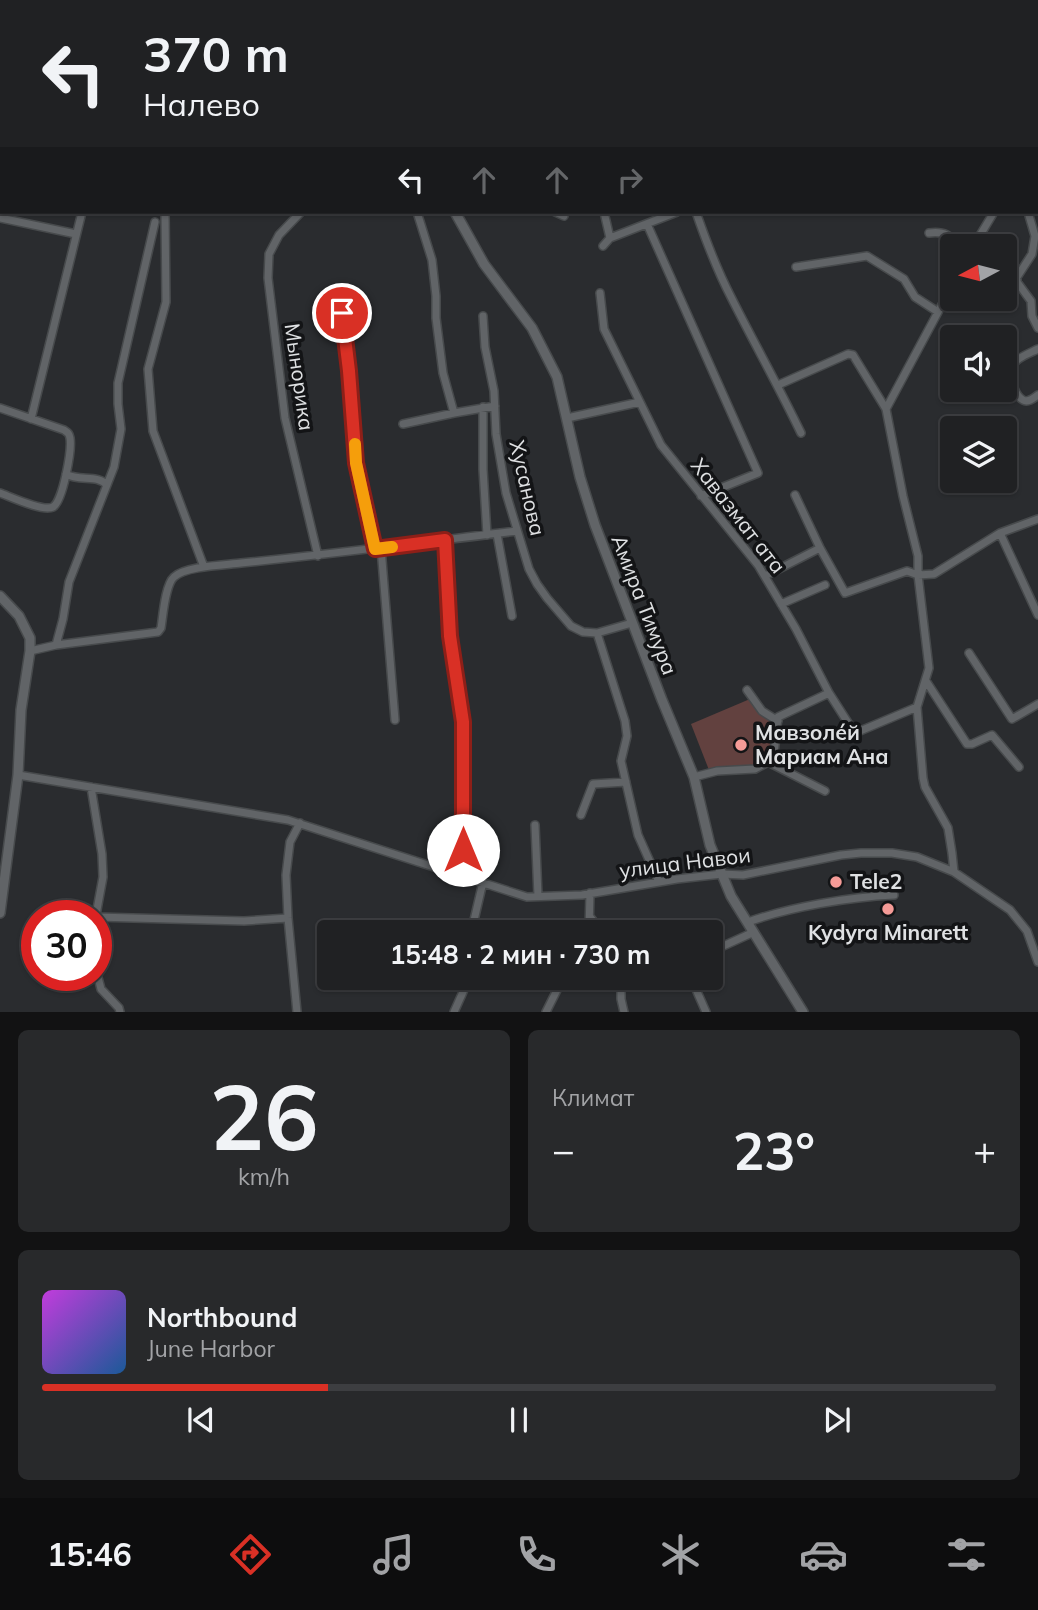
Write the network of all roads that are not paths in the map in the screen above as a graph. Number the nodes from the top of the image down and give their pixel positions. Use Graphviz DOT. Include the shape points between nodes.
graph roads {
  1 [pos="81,214"];
  2 [pos="164,214"];
  3 [pos="299,214"];
  4 [pos="418,214"];
  5 [pos="456,214"];
  6 [pos="560,214"];
  7 [pos="604,214"];
  8 [pos="672,214"];
  9 [pos="697,214"];
  10 [pos="993,214"];
  11 [pos="1029,214"];
  12 [pos="564,216"];
  13 [pos="0,218"];
  14 [pos="155,222"];
  15 [pos="647,224"];
  16 [pos="929,233"];
  17 [pos="76,234"];
  18 [pos="944,234"];
  19 [pos="981,234"];
  20 [pos="610,237"];
  21 [pos="603,246"];
  22 [pos="796,267"];
  23 [pos="600,293"];
  24 [pos="940,308"];
  25 [pos="938,312"];
  26 [pos="342,313"];
  27 [pos="483,316"];
  28 [pos="1038,328"];
  29 [pos="1038,349"];
  30 [pos="778,385"];
  31 [pos="1038,395"];
  32 [pos="640,402"];
  33 [pos="495,406"];
  34 [pos="483,407"];
  35 [pos="0,408"];
  36 [pos="886,409"];
  37 [pos="454,413"];
  38 [pos="567,418"];
  39 [pos="31,419"];
  40 [pos="403,424"];
  41 [pos="801,433"];
  42 [pos="66,474"];
  43 [pos="107,485"];
  44 [pos="0,494"];
  45 [pos="795,495"];
  46 [pos="701,496"];
  47 [pos="1038,519"];
  48 [pos="517,531"];
  49 [pos="1000,533"];
  50 [pos="497,534"];
  51 [pos="487,535"];
  52 [pos="445,540"];
  53 [pos="820,548"];
  54 [pos="378,549"];
  55 [pos="318,556"];
  56 [pos="204,567"];
  57 [pos="918,575"];
  58 [pos="765,576"];
  59 [pos="825,585"];
  60 [pos="0,596"];
  61 [pos="781,604"];
  62 [pos="1038,615"];
  63 [pos="512,616"];
  64 [pos="632,622"];
  65 [pos="597,633"];
  66 [pos="56,645"];
  67 [pos="30,651"];
  68 [pos="969,653"];
  69 [pos="926,681"];
  70 [pos="747,691"];
  71 [pos="829,693"];
  72 [pos="1038,704"];
  73 [pos="917,707"];
  74 [pos="396,720"];
  75 [pos="778,721"];
  76 [pos="768,762"];
  77 [pos="1019,767"];
  78 [pos="18,775"];
  79 [pos="694,776"];
  80 [pos="626,782"];
  81 [pos="91,787"];
  82 [pos="825,791"];
  83 [pos="581,815"];
  84 [pos="300,823"];
  85 [pos="535,825"];
  86 [pos="954,872"];
  87 [pos="722,874"];
  88 [pos="463,876"];
  89 [pos="659,881"];
  90 [pos="482,882"];
  91 [pos="590,893"];
  92 [pos="894,895"];
  93 [pos="538,897"];
  94 [pos="99,900"];
  95 [pos="0,913"];
  96 [pos="590,916"];
  97 [pos="112,917"];
  98 [pos="288,918"];
  99 [pos="474,920"];
  100 [pos="590,920"];
  101 [pos="593,920"];
  102 [pos="748,922"];
  103 [pos="754,932"];
  104 [pos="723,946"];
  105 [pos="1038,962"];
  106 [pos="464,990"];
  107 [pos="557,990"];
  108 [pos="621,990"];
  109 [pos="696,990"];
  110 [pos="103,991"];
  111 [pos="120,1012"];
  112 [pos="297,1012"];
  113 [pos="454,1012"];
  114 [pos="545,1012"];
  115 [pos="624,1012"];
  116 [pos="706,1012"];
  117 [pos="803,1012"];
  1 -- 17 [label="street"];
  2 -- 56 [label="street" via="166,302 148,369 153,431"];
  3 -- 55 [label="street, Мынорика" via="270,254 268,278 285,418"];
  4 -- 37 [label="street" via="432,260 443,373"];
  5 -- 38 [label="street, Амира Тимура" via="484,264 532,328 557,377"];
  6 -- 12 [label="street"];
  7 -- 20 [label="street"];
  8 -- 15 [label="street"];
  9 -- 30 [label="street" via="730,296"];
  10 -- 19 [label="street"];
  11 -- 28 [label="street" via="1035,236 1032,254 1017,282 1031,301"];
  13 -- 17 [label="street"];
  14 -- 43 [label="street" via="118,383 121,429"];
  15 -- 20 [label="street"];
  15 -- 46 [label="street" via="758,473"];
  16 -- 18 [label="street"];
  17 -- 39 [label="street"];
  20 -- 21 [label="street"];
  22 -- 25 [label="street" via="867,256 904,279 915,297"];
  23 -- 32 [label="street, Хавазмат ата" via="604,329"];
  24 -- 25 [label="street"];
  25 -- 36 [label="street"];
  26 -- 54 [label="street" via="356,463"];
  27 -- 33 [label="street, Хусанова"];
  29 -- 31 [label="street" via="1018,359 1009,373 1021,400"];
  30 -- 36 [label="street" via="853,355"];
  30 -- 41 [label="street"];
  32 -- 38 [label="street"];
  32 -- 46 [label="street, Хавазмат ата" via="661,445"];
  33 -- 34 [label="street"];
  33 -- 48 [label="street, Хусанова" via="506,493"];
  34 -- 37 [label="street"];
  34 -- 51 [label="street"];
  35 -- 39 [label="street"];
  36 -- 57 [label="street" via="918,556"];
  37 -- 40 [label="street"];
  38 -- 64 [label="street, Амира Тимура" via="595,525"];
  39 -- 42 [label="street" via="69,434"];
  42 -- 43 [label="street" via="99,479"];
  42 -- 44 [label="street" via="51,508"];
  43 -- 66 [label="street" via="69,582"];
  45 -- 53 [label="street"];
  46 -- 58 [label="street, Хавазмат ата"];
  47 -- 49 [label="street"];
  48 -- 50 [label="street"];
  48 -- 65 [label="street, Хусанова" via="529,569 547,598 571,626"];
  49 -- 57 [label="street" via="934,574"];
  49 -- 62 [label="street"];
  50 -- 51 [label="street"];
  50 -- 63 [label="street"];
  51 -- 52 [label="street"];
  52 -- 54 [label="street"];
  52 -- 88 [label="street" via="450,636 463,722"];
  53 -- 57 [label="street" via="845,593 907,572"];
  53 -- 58 [label="street"];
  54 -- 55 [label="street"];
  54 -- 74 [label="street"];
  55 -- 56 [label="street"];
  56 -- 66 [label="street" via="174,577 158,632"];
  57 -- 69 [label="street" via="929,668"];
  58 -- 61 [label="street, Хавазмат ата"];
  59 -- 61 [label="street"];
  60 -- 67 [label="street" via="19,616 30,638"];
  61 -- 71 [label="street, Хавазмат ата"];
  64 -- 65 [label="street"];
  64 -- 79 [label="street, Амира Тимура"];
  65 -- 80 [label="street" via="625,721 621,761"];
  66 -- 67 [label="street"];
  67 -- 78 [label="street"];
  68 -- 72 [label="street" via="1013,719"];
  69 -- 73 [label="street"];
  69 -- 77 [label="street" via="967,744 992,734"];
  70 -- 75 [label="street" via="762,711"];
  71 -- 73 [label="street, Хавазмат ата" via="852,729 860,731"];
  71 -- 75 [label="street"];
  73 -- 86 [label="street" via="923,783 948,828"];
  75 -- 76 [label="street" via="774,754"];
  76 -- 79 [label="street" via="755,769"];
  76 -- 82 [label="street"];
  78 -- 81 [label="street, улица Навои"];
  78 -- 95 [label="street"];
  79 -- 87 [label="street, Амира Тимура" via="710,845"];
  80 -- 83 [label="street" via="593,784"];
  80 -- 89 [label="street" via="638,835"];
  81 -- 84 [label="street, улица Навои"];
  81 -- 94 [label="street" via="102,854"];
  84 -- 88 [label="street, улица Навои"];
  84 -- 98 [label="street" via="289,842"];
  85 -- 93 [label="street"];
  86 -- 87 [label="street, улица Навои" via="917,857 861,853 743,875"];
  86 -- 105 [label="street, улица Навои" via="1010,911 1027,931"];
  87 -- 89 [label="street, улица Навои"];
  87 -- 102 [label="street, Амира Тимура"];
  88 -- 90 [label="street, улица Навои"];
  89 -- 91 [label="street, улица Навои"];
  90 -- 93 [label="street, улица Навои"];
  90 -- 99 [label="street"];
  91 -- 93 [label="street, улица Навои"];
  91 -- 96 [label="street"];
  92 -- 102 [label="street" via="813,906"];
  96 -- 100 [label="street"];
  96 -- 101 [label="street"];
  97 -- 98 [label="street"];
  98 -- 112 [label="street"];
  102 -- 103 [label="street, Амира Тимура"];
  103 -- 104 [label="street"];
  103 -- 117 [label="street, Амира Тимура"];
  106 -- 113 [label="street"];
  107 -- 114 [label="street"];
  108 -- 115 [label="street"];
  109 -- 116 [label="street"];
  110 -- 111 [label="street"];
}
